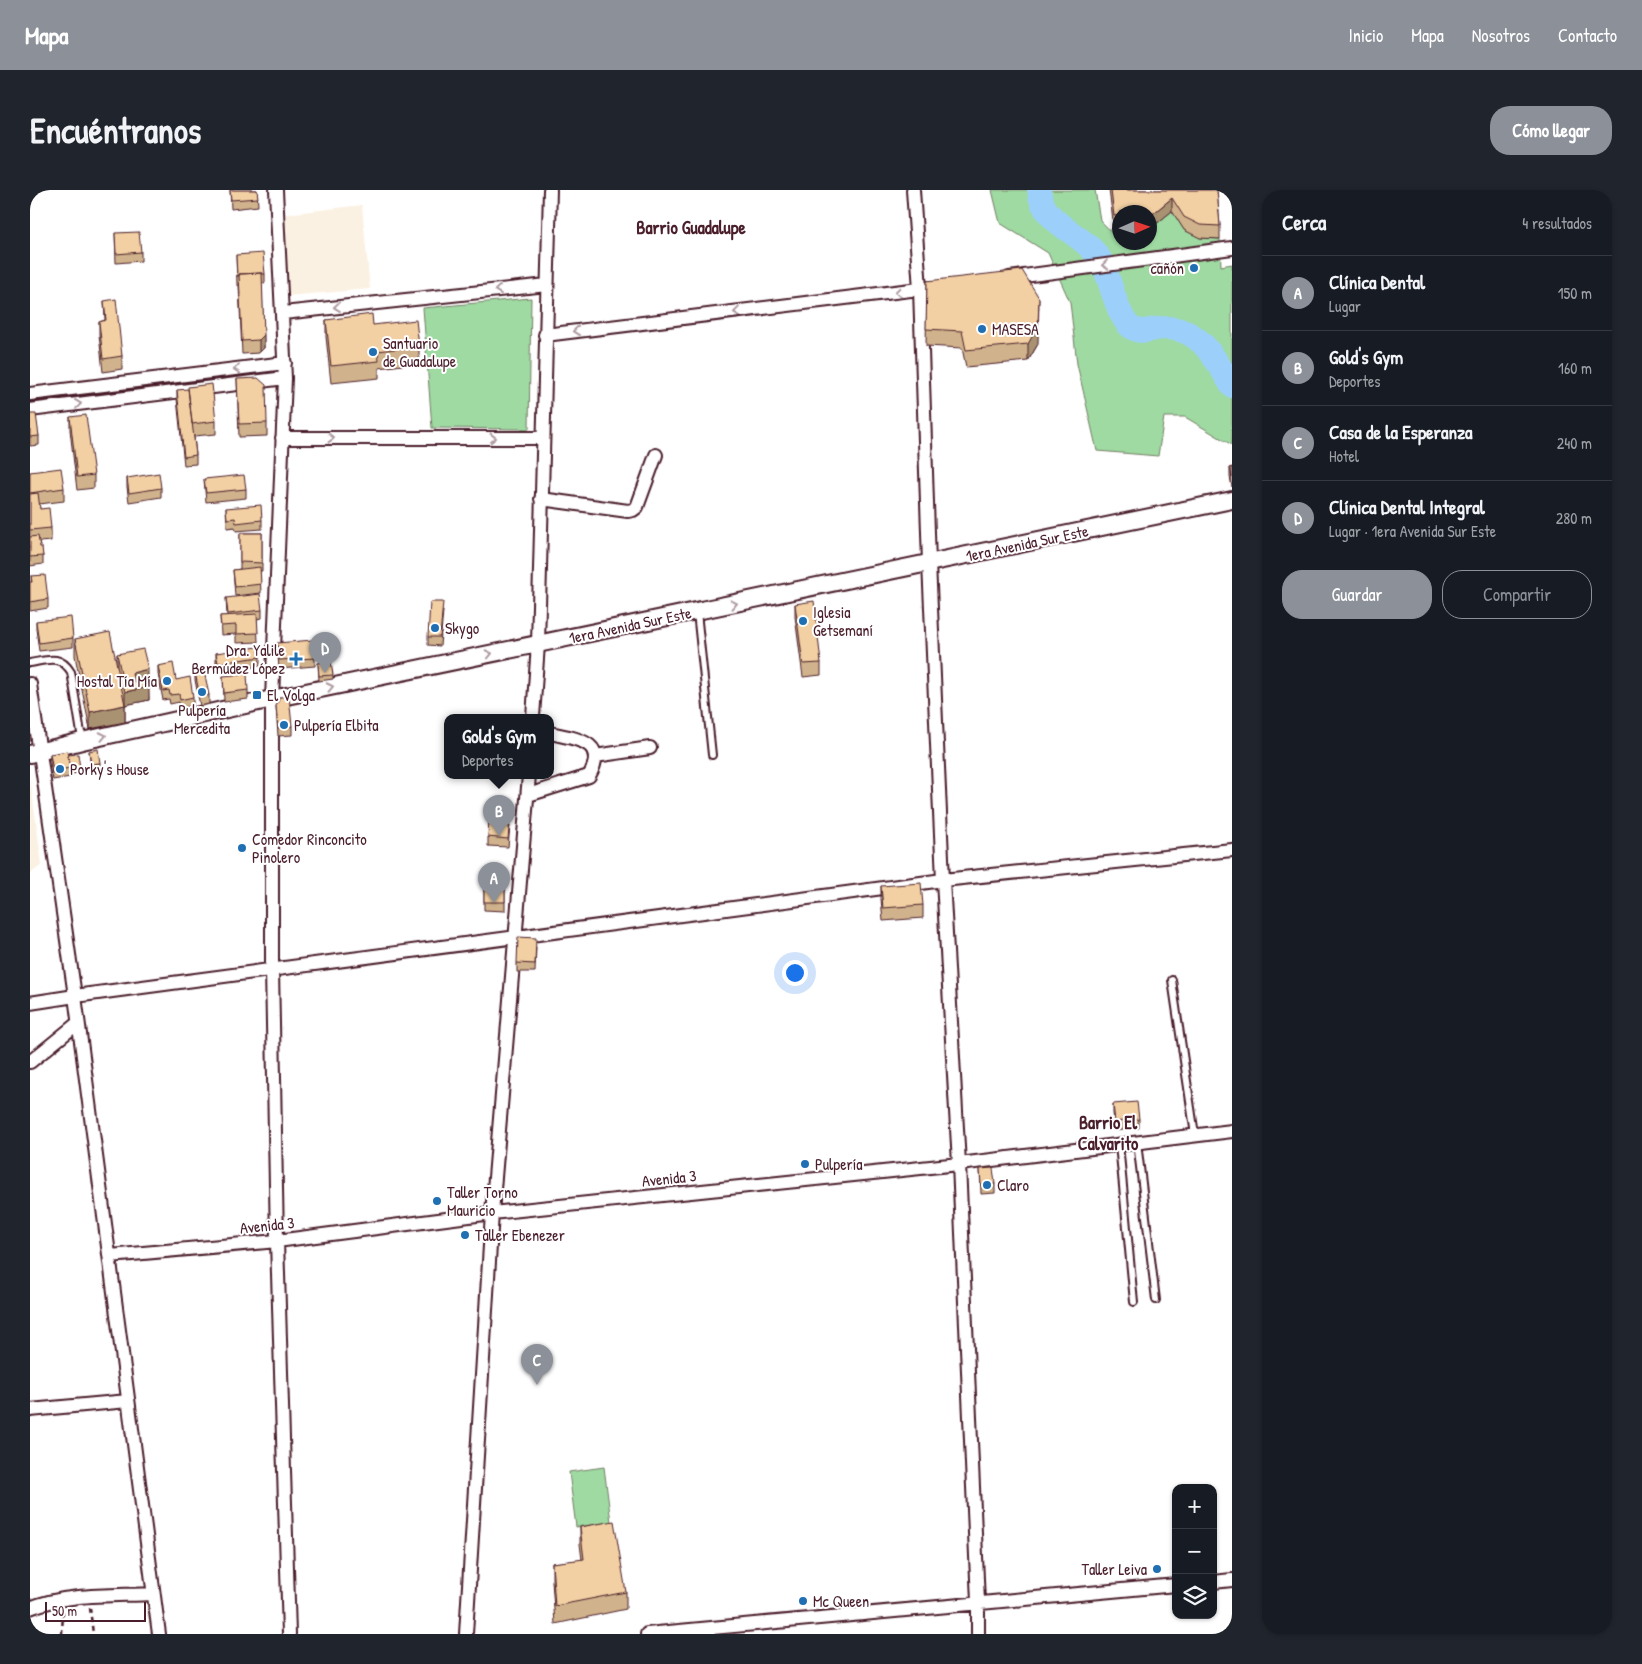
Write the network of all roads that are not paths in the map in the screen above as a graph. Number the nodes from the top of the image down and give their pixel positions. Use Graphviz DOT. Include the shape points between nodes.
graph roads {
  1 [pos="276,190"];
  2 [pos="550,190"];
  3 [pos="913,190"];
  4 [pos="1232,248"];
  5 [pos="999,279"];
  6 [pos="547,285"];
  7 [pos="940,287"];
  8 [pos="920,289"];
  9 [pos="283,313"];
  10 [pos="546,335"];
  11 [pos="285,363"];
  12 [pos="285,378"];
  13 [pos="30,394"];
  14 [pos="30,410"];
  15 [pos="282,438"];
  16 [pos="543,438"];
  17 [pos="656,455"];
  18 [pos="541,499"];
  19 [pos="1232,500"];
  20 [pos="929,563"];
  21 [pos="697,611"];
  22 [pos="538,644"];
  23 [pos="30,663"];
  24 [pos="30,684"];
  25 [pos="272,699"];
  26 [pos="533,714"];
  27 [pos="554,733"];
  28 [pos="82,741"];
  29 [pos="650,748"];
  30 [pos="34,753"];
  31 [pos="712,755"];
  32 [pos="595,756"];
  33 [pos="530,779"];
  34 [pos="528,795"];
  35 [pos="1232,850"];
  36 [pos="943,880"];
  37 [pos="516,937"];
  38 [pos="272,969"];
  39 [pos="1172,980"];
  40 [pos="74,996"];
  41 [pos="30,1003"];
  42 [pos="78,1023"];
  43 [pos="30,1062"];
  44 [pos="1232,1131"];
  45 [pos="1195,1135"];
  46 [pos="1137,1142"];
  47 [pos="1119,1144"];
  48 [pos="959,1164"];
  49 [pos="492,1213"];
  50 [pos="277,1241"];
  51 [pos="110,1256"];
  52 [pos="1156,1300"];
  53 [pos="1134,1302"];
  54 [pos="128,1401"];
  55 [pos="30,1410"];
  56 [pos="1232,1580"];
  57 [pos="1217,1582"];
  58 [pos="1172,1585"];
  59 [pos="153,1594"];
  60 [pos="978,1602"];
  61 [pos="30,1608"];
  62 [pos="159,1634"];
  63 [pos="289,1634"];
  64 [pos="466,1634"];
  65 [pos="646,1634"];
  66 [pos="978,1634"];
  1 -- 9 [label="street"];
  2 -- 6 [label="street"];
  3 -- 8 [label="street"];
  4 -- 5 [label="street, one-way"];
  6 -- 9 [label="street, one-way"];
  6 -- 10 [label="street"];
  7 -- 8 [label="street"];
  8 -- 10 [label="street, one-way"];
  8 -- 20 [label="street"];
  9 -- 11 [label="street"];
  10 -- 16 [label="street"];
  11 -- 12 [label="street"];
  11 -- 13 [label="street, one-way"];
  14 -- 12 [label="street, one-way"];
  12 -- 15 [label="street"];
  15 -- 16 [label="street, one-way"];
  15 -- 25 [label="street"];
  16 -- 18 [label="street"];
  17 -- 18 [label="street" via="633,510"];
  18 -- 22 [label="street"];
  19 -- 20 [label="street, 1era Avenida Sur Este"];
  21 -- 20 [label="street, 1era Avenida Sur Este, one-way"];
  20 -- 36 [label="street"];
  21 -- 22 [label="street, 1era Avenida Sur Este"];
  21 -- 31 [label="lane"];
  25 -- 22 [label="street, 1era Avenida Sur Este, one-way"];
  22 -- 26 [label="street"];
  23 -- 28 [label="lane" via="55,659 66,663 72,672"];
  24 -- 30 [label="street"];
  28 -- 25 [label="street, 1era Avenida Sur Este, one-way"];
  25 -- 38 [label="street"];
  27 -- 32 [label="street" via="584,741 591,745"];
  28 -- 30 [label="street, 1era Avenida Sur Este"];
  29 -- 32 [label="street"];
  30 -- 40 [label="street"];
  32 -- 34 [label="street" via="589,776"];
  33 -- 34 [label="street"];
  34 -- 37 [label="street"];
  35 -- 36 [label="street"];
  36 -- 37 [label="street"];
  36 -- 48 [label="street"];
  37 -- 38 [label="street"];
  37 -- 49 [label="street"];
  38 -- 40 [label="street"];
  38 -- 50 [label="street"];
  39 -- 45 [label="lane"];
  40 -- 41 [label="street"];
  40 -- 42 [label="street"];
  42 -- 43 [label="street"];
  42 -- 51 [label="street"];
  44 -- 45 [label="street, Avenida 3"];
  45 -- 46 [label="street, Avenida 3"];
  46 -- 47 [label="street, Avenida 3"];
  46 -- 52 [label="lane"];
  47 -- 48 [label="street, Avenida 3"];
  47 -- 53 [label="lane"];
  48 -- 49 [label="street, Avenida 3"];
  48 -- 60 [label="street"];
  49 -- 50 [label="street, Avenida 3"];
  49 -- 64 [label="street"];
  50 -- 51 [label="street, Avenida 3"];
  50 -- 63 [label="street"];
  51 -- 54 [label="street"];
  54 -- 55 [label="street"];
  54 -- 59 [label="street"];
  56 -- 57 [label="street"];
  58 -- 60 [label="street"];
  59 -- 61 [label="street" via="88,1597 46,1602"];
  59 -- 62 [label="street"];
  60 -- 65 [label="street"];
  60 -- 66 [label="street"];
}
